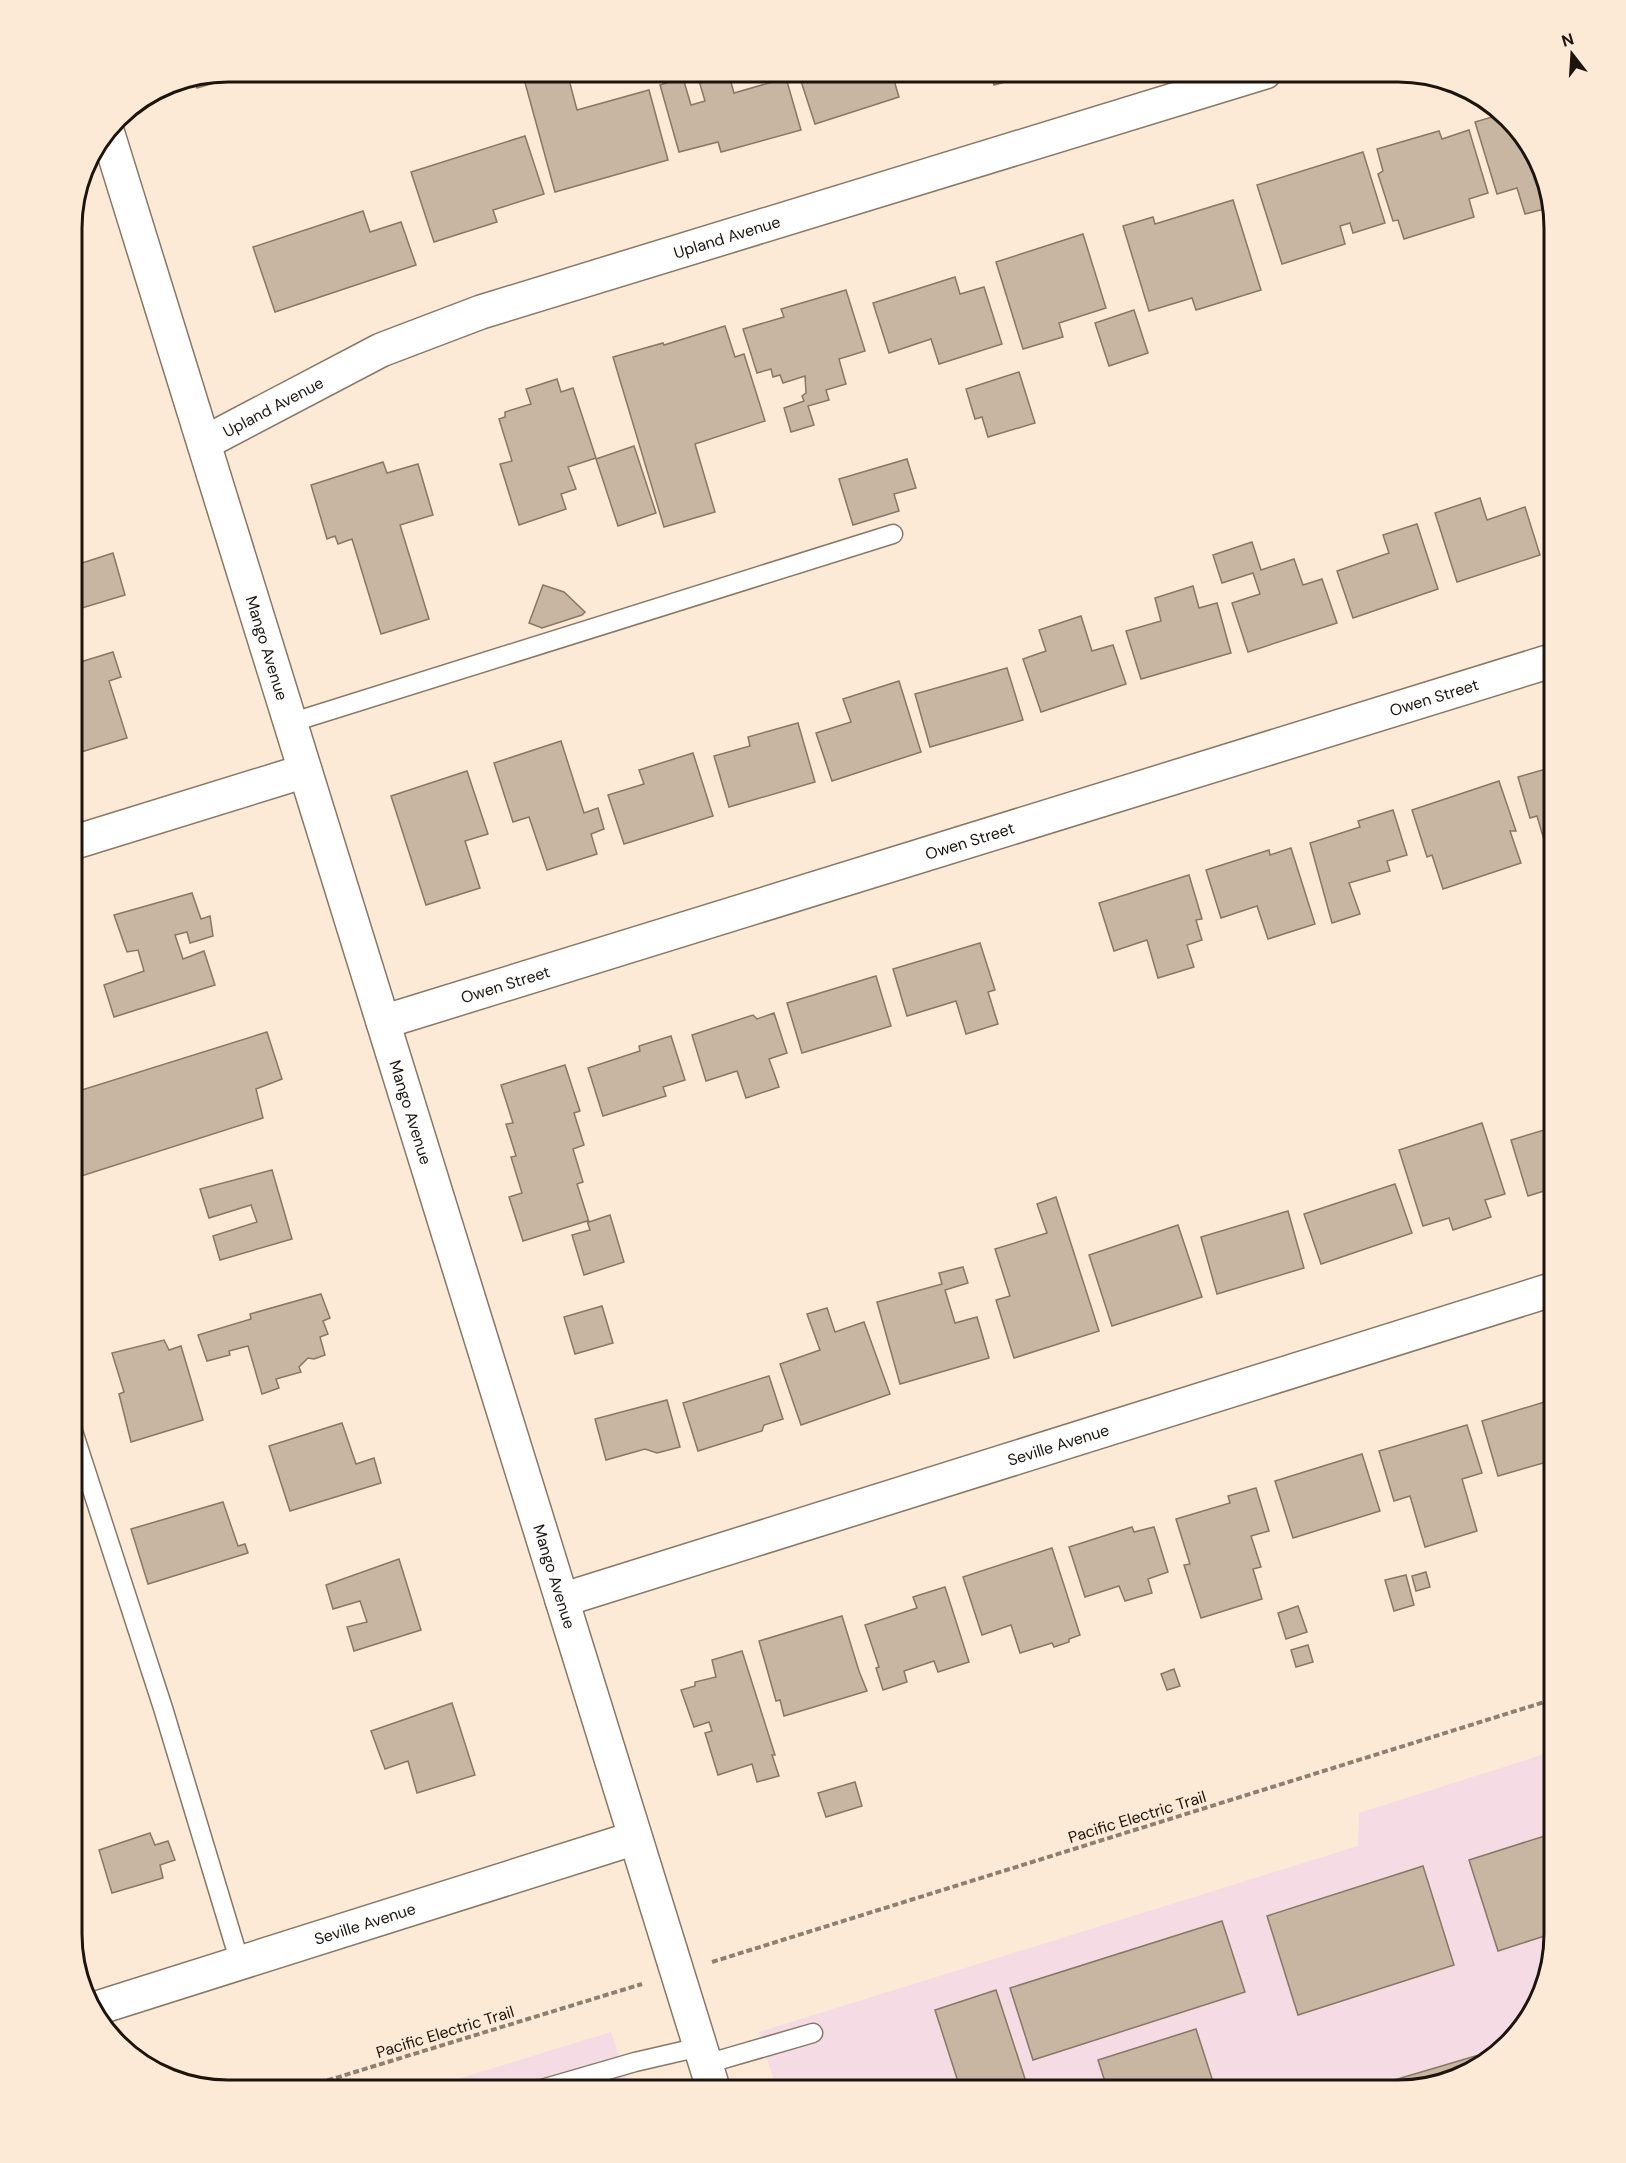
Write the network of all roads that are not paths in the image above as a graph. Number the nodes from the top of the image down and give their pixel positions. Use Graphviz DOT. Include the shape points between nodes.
graph roads {
  1 [pos="1229,83"];
  2 [pos="111,143"];
  3 [pos="204,443"];
  4 [pos="893,534"];
  5 [pos="1544,663"];
  6 [pos="290,723"];
  7 [pos="305,771"];
  8 [pos="83,840"];
  9 [pos="383,1022"];
  10 [pos="1544,1291"];
  11 [pos="82,1460"];
  12 [pos="562,1600"];
  13 [pos="635,1838"];
  14 [pos="240,1963"];
  15 [pos="102,2006"];
  16 [pos="813,2033"];
  17 [pos="707,2068"];
  18 [pos="573,2080"];
  1 -- 3 [label="street, Upland Avenue" via="482,312 381,350"];
  2 -- 3 [label="street, Mango Avenue"];
  3 -- 6 [label="street, Mango Avenue"];
  4 -- 6 [label="lane"];
  5 -- 9 [label="street, Owen Street"];
  6 -- 7 [label="street, Mango Avenue"];
  7 -- 8 [label="street"];
  7 -- 9 [label="street, Mango Avenue"];
  9 -- 12 [label="street, Mango Avenue"];
  10 -- 12 [label="street, Seville Avenue"];
  11 -- 14 [label="lane"];
  12 -- 13 [label="street, Mango Avenue"];
  13 -- 14 [label="street, Seville Avenue"];
  13 -- 17 [label="street, Mango Avenue"];
  14 -- 15 [label="street, Seville Avenue"];
  16 -- 17 [label="lane"];
  17 -- 18 [label="lane" via="635,2062"];
}
